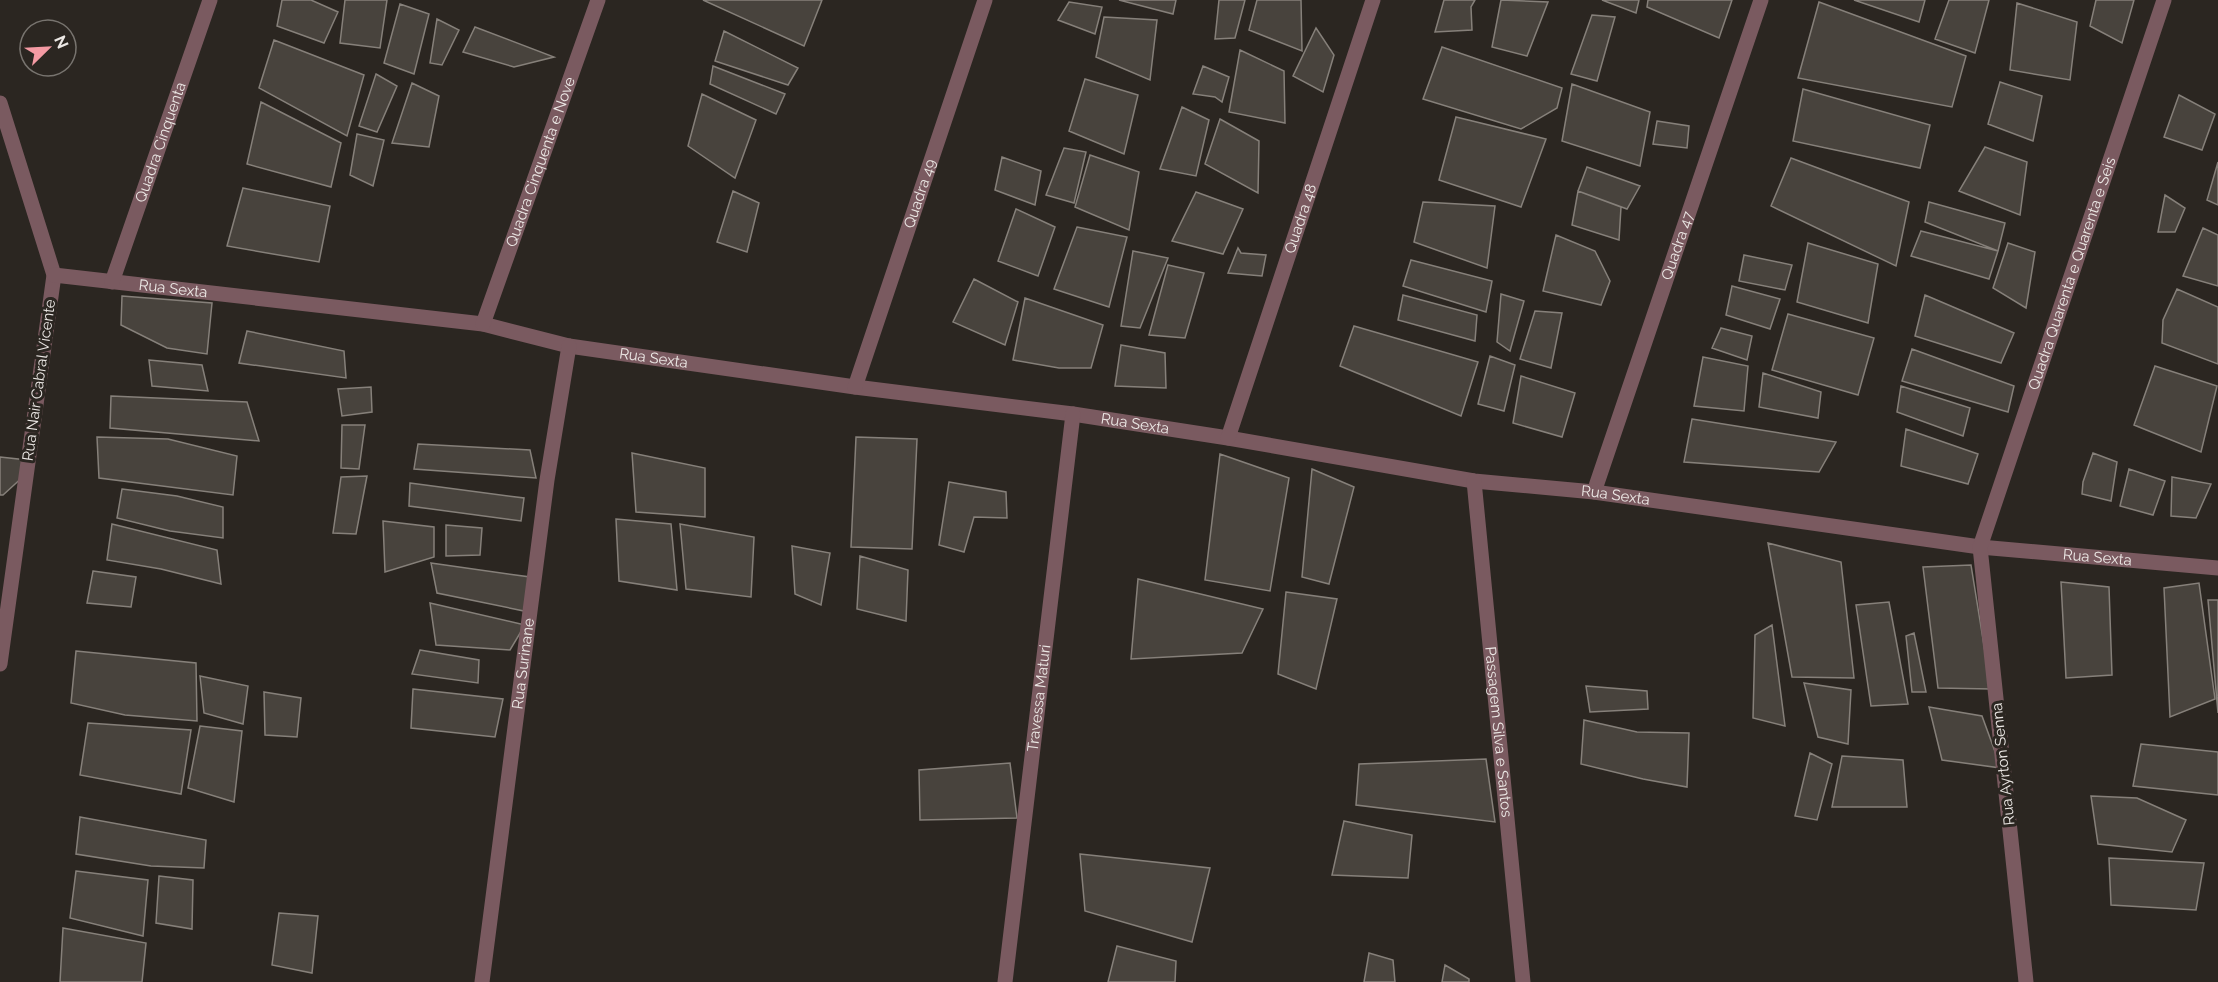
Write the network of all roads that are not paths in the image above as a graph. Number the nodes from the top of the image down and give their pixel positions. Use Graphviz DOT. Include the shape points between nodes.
graph roads {
  1 [pos="210,0"];
  2 [pos="598,0"];
  3 [pos="985,0"];
  4 [pos="1373,0"];
  5 [pos="1761,0"];
  6 [pos="2164,0"];
  7 [pos="0,103"];
  8 [pos="54,275"];
  9 [pos="112,282"];
  10 [pos="483,324"];
  11 [pos="569,346"];
  12 [pos="855,387"];
  13 [pos="1073,414"];
  14 [pos="1228,438"];
  15 [pos="1473,481"];
  16 [pos="1594,492"];
  17 [pos="1980,546"];
  18 [pos="2218,568"];
  19 [pos="0,664"];
  20 [pos="482,982"];
  21 [pos="1005,982"];
  22 [pos="1523,982"];
  23 [pos="2026,982"];
  1 -- 9 [label="street, Quadra Cinquenta"];
  2 -- 10 [label="street, Quadra Cinquenta e Nove"];
  3 -- 12 [label="street, Quadra 49"];
  4 -- 14 [label="street, Quadra 48"];
  5 -- 16 [label="street, Quadra 47"];
  6 -- 17 [label="street, Quadra Quarenta e Quarenta e Seis"];
  7 -- 8 [label="street, Rua Nair Cabral Vicente"];
  8 -- 9 [label="street, Rua Sexta"];
  8 -- 19 [label="street, Rua Nair Cabral Vicente"];
  9 -- 10 [label="street, Rua Sexta"];
  10 -- 11 [label="street, Rua Sexta"];
  11 -- 12 [label="street, Rua Sexta"];
  11 -- 20 [label="street, Rua Surinane" via="547,480"];
  12 -- 13 [label="street, Rua Sexta"];
  13 -- 14 [label="street, Rua Sexta"];
  13 -- 21 [label="street, Travessa Maturi"];
  14 -- 15 [label="street, Rua Sexta"];
  15 -- 16 [label="street, Rua Sexta"];
  15 -- 22 [label="street, Passagem Silva e Santos"];
  16 -- 17 [label="street, Rua Sexta"];
  17 -- 18 [label="street, Rua Sexta"];
  17 -- 23 [label="street, Rua Ayrton Senna"];
}
